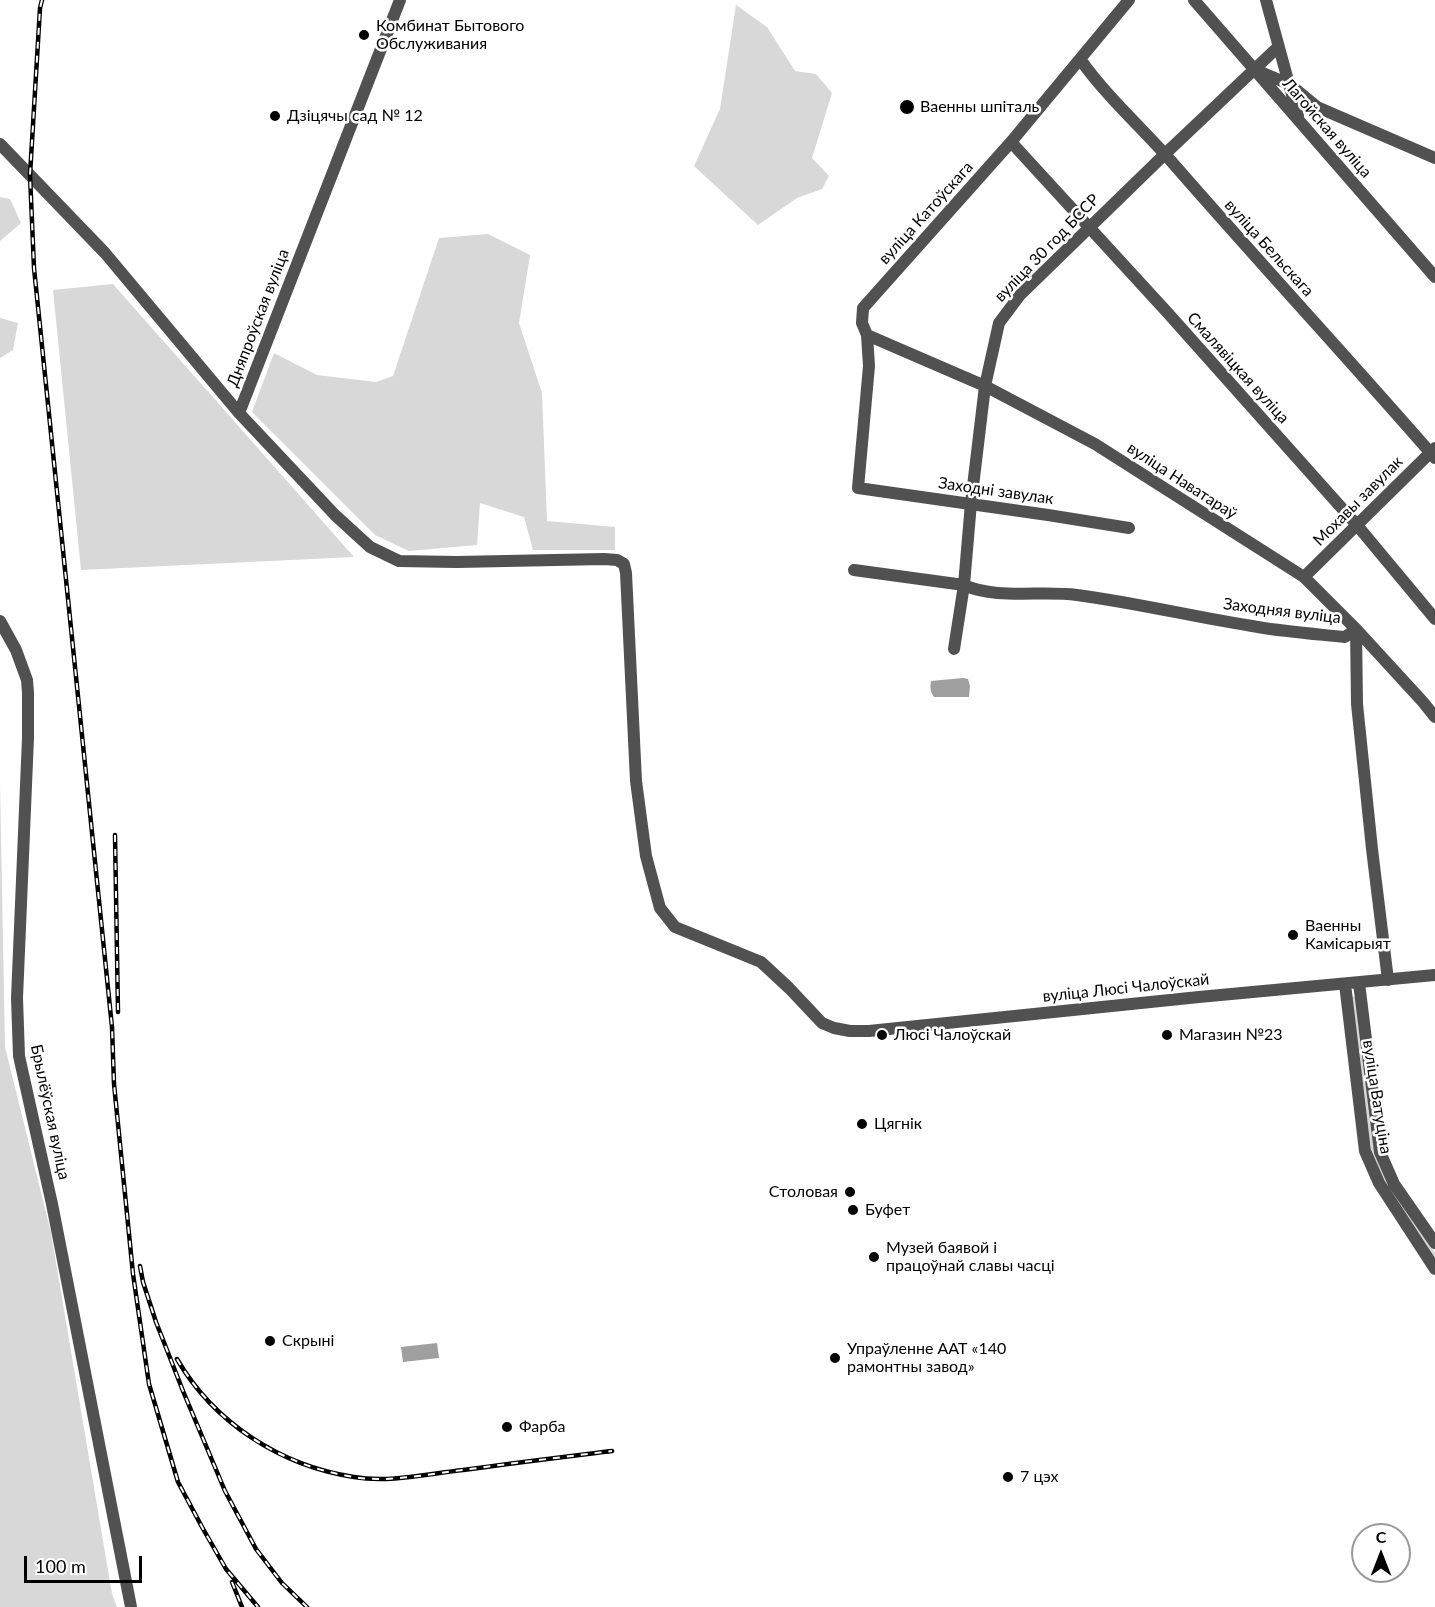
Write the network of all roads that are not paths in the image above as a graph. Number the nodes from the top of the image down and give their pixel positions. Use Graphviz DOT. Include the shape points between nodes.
graph roads {
  1 [pos="400,0"];
  2 [pos="1129,0"];
  3 [pos="1194,0"];
  4 [pos="1269,1"];
  5 [pos="1278,47"];
  6 [pos="1080,58"];
  7 [pos="1254,69"];
  8 [pos="1289,84"];
  9 [pos="1299,121"];
  10 [pos="1011,142"];
  11 [pos="0,144"];
  12 [pos="1165,154"];
  13 [pos="1435,158"];
  14 [pos="1090,229"];
  15 [pos="1435,277"];
  16 [pos="867,335"];
  17 [pos="985,386"];
  18 [pos="239,413"];
  19 [pos="1434,453"];
  20 [pos="858,488"];
  21 [pos="971,503"];
  22 [pos="1356,524"];
  23 [pos="1129,528"];
  24 [pos="854,570"];
  25 [pos="1304,577"];
  26 [pos="964,585"];
  27 [pos="1435,619"];
  28 [pos="0,621"];
  29 [pos="1356,629"];
  30 [pos="954,650"];
  31 [pos="1435,717"];
  32 [pos="1435,975"];
  33 [pos="1388,980"];
  34 [pos="1359,983"];
  35 [pos="1345,984"];
  36 [pos="1435,1243"];
  37 [pos="1435,1269"];
  38 [pos="131,1607"];
  1 -- 18 [label="street, Дняпроўская вуліца"];
  2 -- 6 [label="street, вуліца Катоўскага"];
  3 -- 7 [label="street, Лагойская вуліца"];
  4 -- 5 [label="street"];
  5 -- 7 [label="street, вуліца 30 год БССР"];
  5 -- 8 [label="street"];
  6 -- 10 [label="street, вуліца Катоўскага"];
  6 -- 12 [label="street, вуліца Бельскага"];
  7 -- 8 [label="street"];
  7 -- 9 [label="street, Лагойская вуліца"];
  7 -- 12 [label="street, вуліца 30 год БССР"];
  8 -- 9 [label="street"];
  8 -- 13 [label="street" via="1317,107"];
  9 -- 15 [label="street, Лагойская вуліца"];
  10 -- 14 [label="street, Смалявіцкая вуліца"];
  10 -- 16 [label="street, вуліца Катоўскага" via="863,308 862,323"];
  11 -- 18 [label="street, Дняпроўская вуліца" via="105,253"];
  12 -- 14 [label="street, вуліца 30 год БССР"];
  12 -- 19 [label="street, вуліца Бельскага"];
  14 -- 17 [label="street, вуліца 30 год БССР" via="1020,295 999,323"];
  14 -- 22 [label="street, Смалявіцкая вуліца"];
  16 -- 17 [label="street, вуліца Наватараў"];
  16 -- 20 [label="street, вуліца Катоўскага" via="869,366"];
  17 -- 21 [label="street, вуліца 30 год БССР"];
  17 -- 25 [label="street, вуліца Наватараў" via="1095,444"];
  18 -- 35 [label="street, вуліца Люсі Чалоўскай" via="335,515 370,547 399,561 604,559 624,564 636,782 644,848 660,908 675,927 760,962 822,1023 850,1031 869,1030"];
  19 -- 22 [label="street, Мохавы завулак"];
  20 -- 21 [label="street, Заходні завулак"];
  21 -- 23 [label="street, Заходні завулак"];
  21 -- 26 [label="street, вуліца 30 год БССР"];
  22 -- 25 [label="street, Мохавы завулак"];
  22 -- 27 [label="street, Смалявіцкая вуліца"];
  24 -- 26 [label="street, Заходняя вуліца"];
  25 -- 29 [label="street, вуліца Наватараў"];
  26 -- 29 [label="street, Заходняя вуліца" via="976,590 1075,594 1314,634 1345,637"];
  26 -- 30 [label="street, вуліца 30 год БССР"];
  28 -- 38 [label="street, Брылёўская вуліца" via="16,651 28,693 17,989 19,1056"];
  29 -- 31 [label="street, вуліца Наватараў"];
  29 -- 33 [label="street, Заходняя вуліца" via="1357,704"];
  32 -- 33 [label="street, вуліца Люсі Чалоўскай"];
  33 -- 34 [label="street, вуліца Люсі Чалоўскай"];
  34 -- 35 [label="street, вуліца Люсі Чалоўскай"];
  34 -- 36 [label="street, вуліца Ватуціна" via="1380,1152 1394,1184"];
  35 -- 37 [label="street, вуліца Ватуціна" via="1365,1151 1379,1183"];
}
